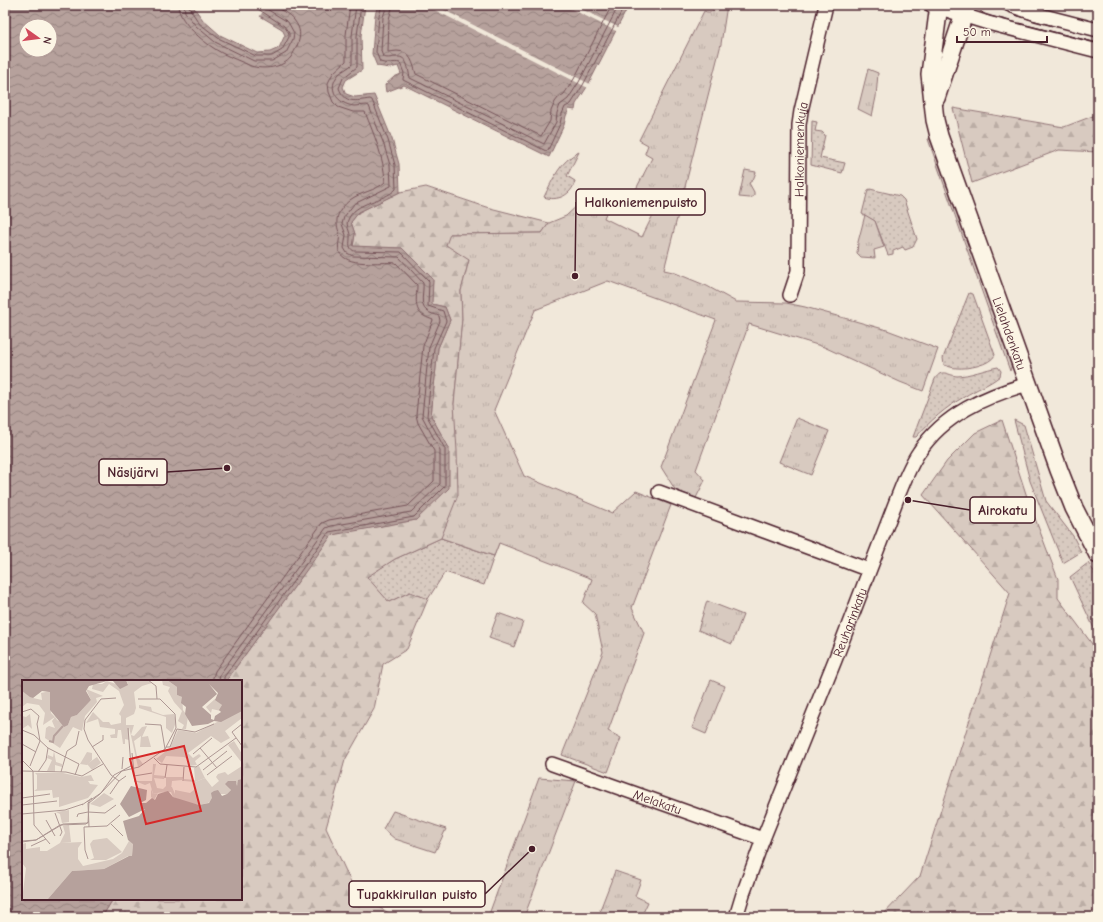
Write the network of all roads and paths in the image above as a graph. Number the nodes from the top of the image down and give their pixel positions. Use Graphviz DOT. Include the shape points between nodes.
graph roads {
  1 [pos="826,5"];
  2 [pos="1010,5"];
  3 [pos="937,6"];
  4 [pos="965,10"];
  5 [pos="1098,30"];
  6 [pos="1098,51"];
  7 [pos="933,108"];
  8 [pos="790,295"];
  9 [pos="1028,384"];
  10 [pos="659,492"];
  11 [pos="1098,555"];
  12 [pos="869,570"];
  13 [pos="552,764"];
  14 [pos="763,839"];
  15 [pos="736,917"];
  1 -- 8 [label="street, Halkoniemenkuja" via="799,125 798,271"];
  2 -- 5 [label="street"];
  3 -- 4 [label="street"];
  3 -- 7 [label="main road, Lielahdenkatu" via="930,74"];
  4 -- 6 [label="street" via="988,23"];
  4 -- 7 [label="main road, Lielahdenkatu"];
  7 -- 9 [label="main road, Lielahdenkatu" via="944,152"];
  9 -- 11 [label="main road, Lielahdenkatu" via="1074,508"];
  9 -- 12 [label="street, Reuharinkatu" via="967,408 946,421 928,439 909,470"];
  10 -- 12 [label="street"];
  12 -- 14 [label="street, Reuharinkatu"];
  13 -- 14 [label="street, Melakatu"];
  14 -- 15 [label="street, Reuharinkatu"];
}
